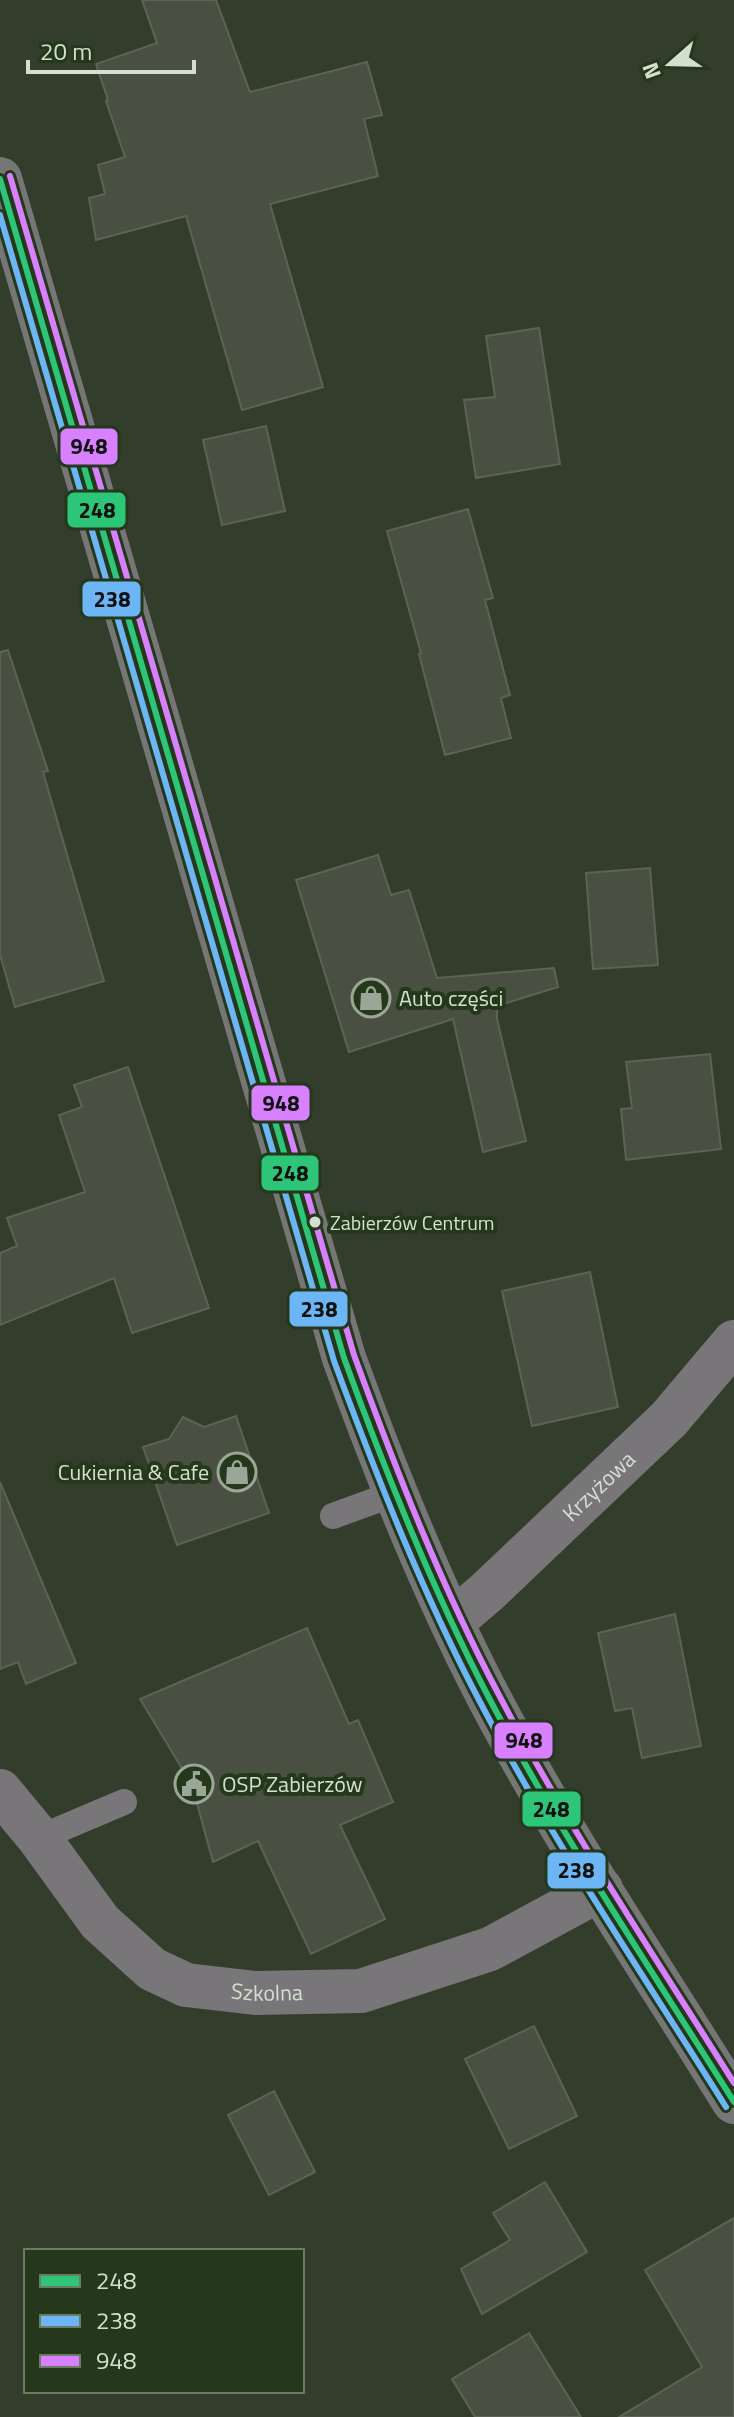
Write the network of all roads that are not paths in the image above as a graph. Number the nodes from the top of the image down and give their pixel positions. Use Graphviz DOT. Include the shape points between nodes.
graph roads {
  1 [pos="0,179"];
  2 [pos="734,1342"];
  3 [pos="396,1493"];
  4 [pos="333,1516"];
  5 [pos="452,1622"];
  6 [pos="0,1791"];
  7 [pos="124,1802"];
  8 [pos="39,1838"];
  9 [pos="601,1889"];
  10 [pos="734,2102"];
  1 -- 3 [label="main road" via="344,1358"];
  2 -- 5 [label="street, Krzyżowa" via="669,1419"];
  3 -- 4 [label="lane"];
  3 -- 5 [label="main road"];
  5 -- 9 [label="main road" via="533,1778"];
  6 -- 8 [label="street, Szkolna"];
  7 -- 8 [label="lane"];
  8 -- 9 [label="street, Szkolna" via="100,1922 152,1969 186,1985 255,1993 361,1991 490,1949"];
  9 -- 10 [label="main road"];
}
